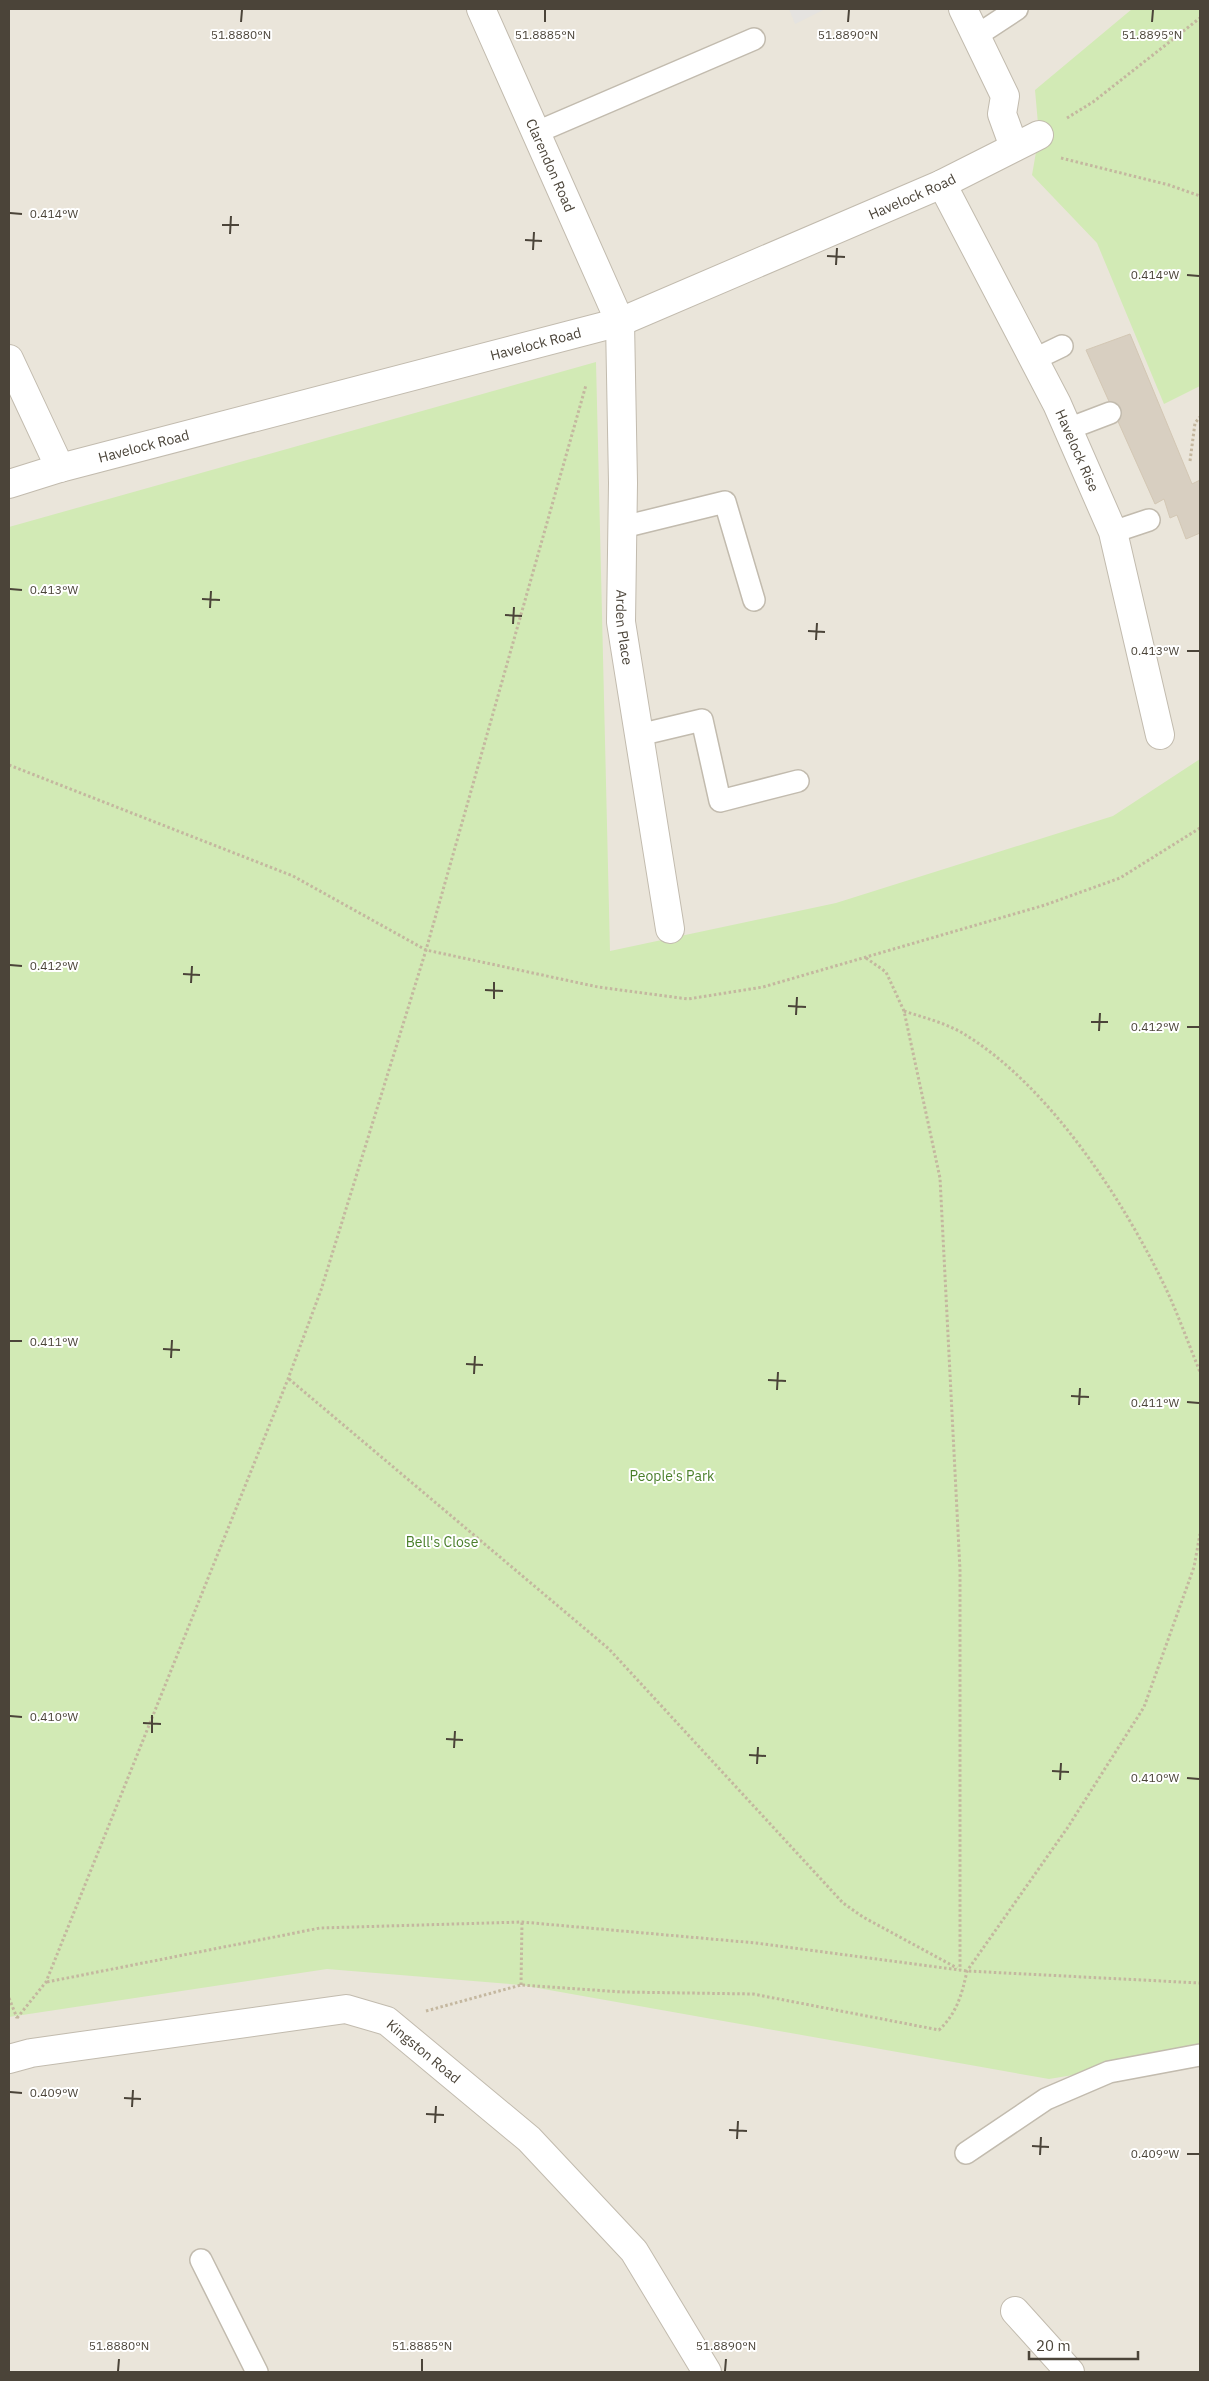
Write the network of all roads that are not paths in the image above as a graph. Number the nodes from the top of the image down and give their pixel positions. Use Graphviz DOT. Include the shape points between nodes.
graph roads {
  1 [pos="480,9"];
  2 [pos="963,9"];
  3 [pos="1017,9"];
  4 [pos="976,36"];
  5 [pos="754,39"];
  6 [pos="535,134"];
  7 [pos="1039,135"];
  8 [pos="1014,147"];
  9 [pos="942,184"];
  10 [pos="620,322"];
  11 [pos="1062,346"];
  12 [pos="9,359"];
  13 [pos="1034,360"];
  14 [pos="1110,413"];
  15 [pos="1068,429"];
  16 [pos="60,468"];
  17 [pos="9,484"];
  18 [pos="1149,520"];
  19 [pos="623,527"];
  20 [pos="1113,532"];
  21 [pos="754,600"];
  22 [pos="639,735"];
  23 [pos="1160,735"];
  24 [pos="798,782"];
  25 [pos="670,929"];
  26 [pos="1200,2055"];
  27 [pos="9,2059"];
  28 [pos="966,2153"];
  29 [pos="201,2260"];
  30 [pos="1015,2311"];
  31 [pos="257,2372"];
  32 [pos="707,2372"];
  33 [pos="1070,2372"];
  1 -- 6 [label="street, Clarendon Road"];
  2 -- 4 [label="street"];
  3 -- 4 [label="lane"];
  4 -- 8 [label="street" via="1005,96 1002,114"];
  5 -- 6 [label="lane"];
  6 -- 10 [label="street, Clarendon Road"];
  7 -- 8 [label="street, Havelock Road"];
  8 -- 9 [label="street, Havelock Road"];
  9 -- 10 [label="street, Havelock Road"];
  9 -- 13 [label="street, Havelock Rise"];
  10 -- 16 [label="street, Havelock Road"];
  10 -- 19 [label="street, Arden Place"];
  11 -- 13 [label="lane"];
  12 -- 16 [label="street"];
  13 -- 15 [label="street, Havelock Rise"];
  14 -- 15 [label="lane"];
  15 -- 20 [label="street, Havelock Rise"];
  16 -- 17 [label="street, Havelock Road"];
  18 -- 20 [label="lane"];
  19 -- 21 [label="lane" via="726,502"];
  19 -- 22 [label="street, Arden Place" via="621,622"];
  20 -- 23 [label="street, Havelock Rise"];
  22 -- 24 [label="lane" via="702,720 720,801"];
  22 -- 25 [label="street, Arden Place"];
  26 -- 28 [label="lane" via="1110,2072 1046,2099"];
  27 -- 32 [label="street, Kingston Road" via="32,2053 346,2009 387,2021 528,2139 634,2251"];
  29 -- 31 [label="lane"];
  30 -- 33 [label="street"];
}
